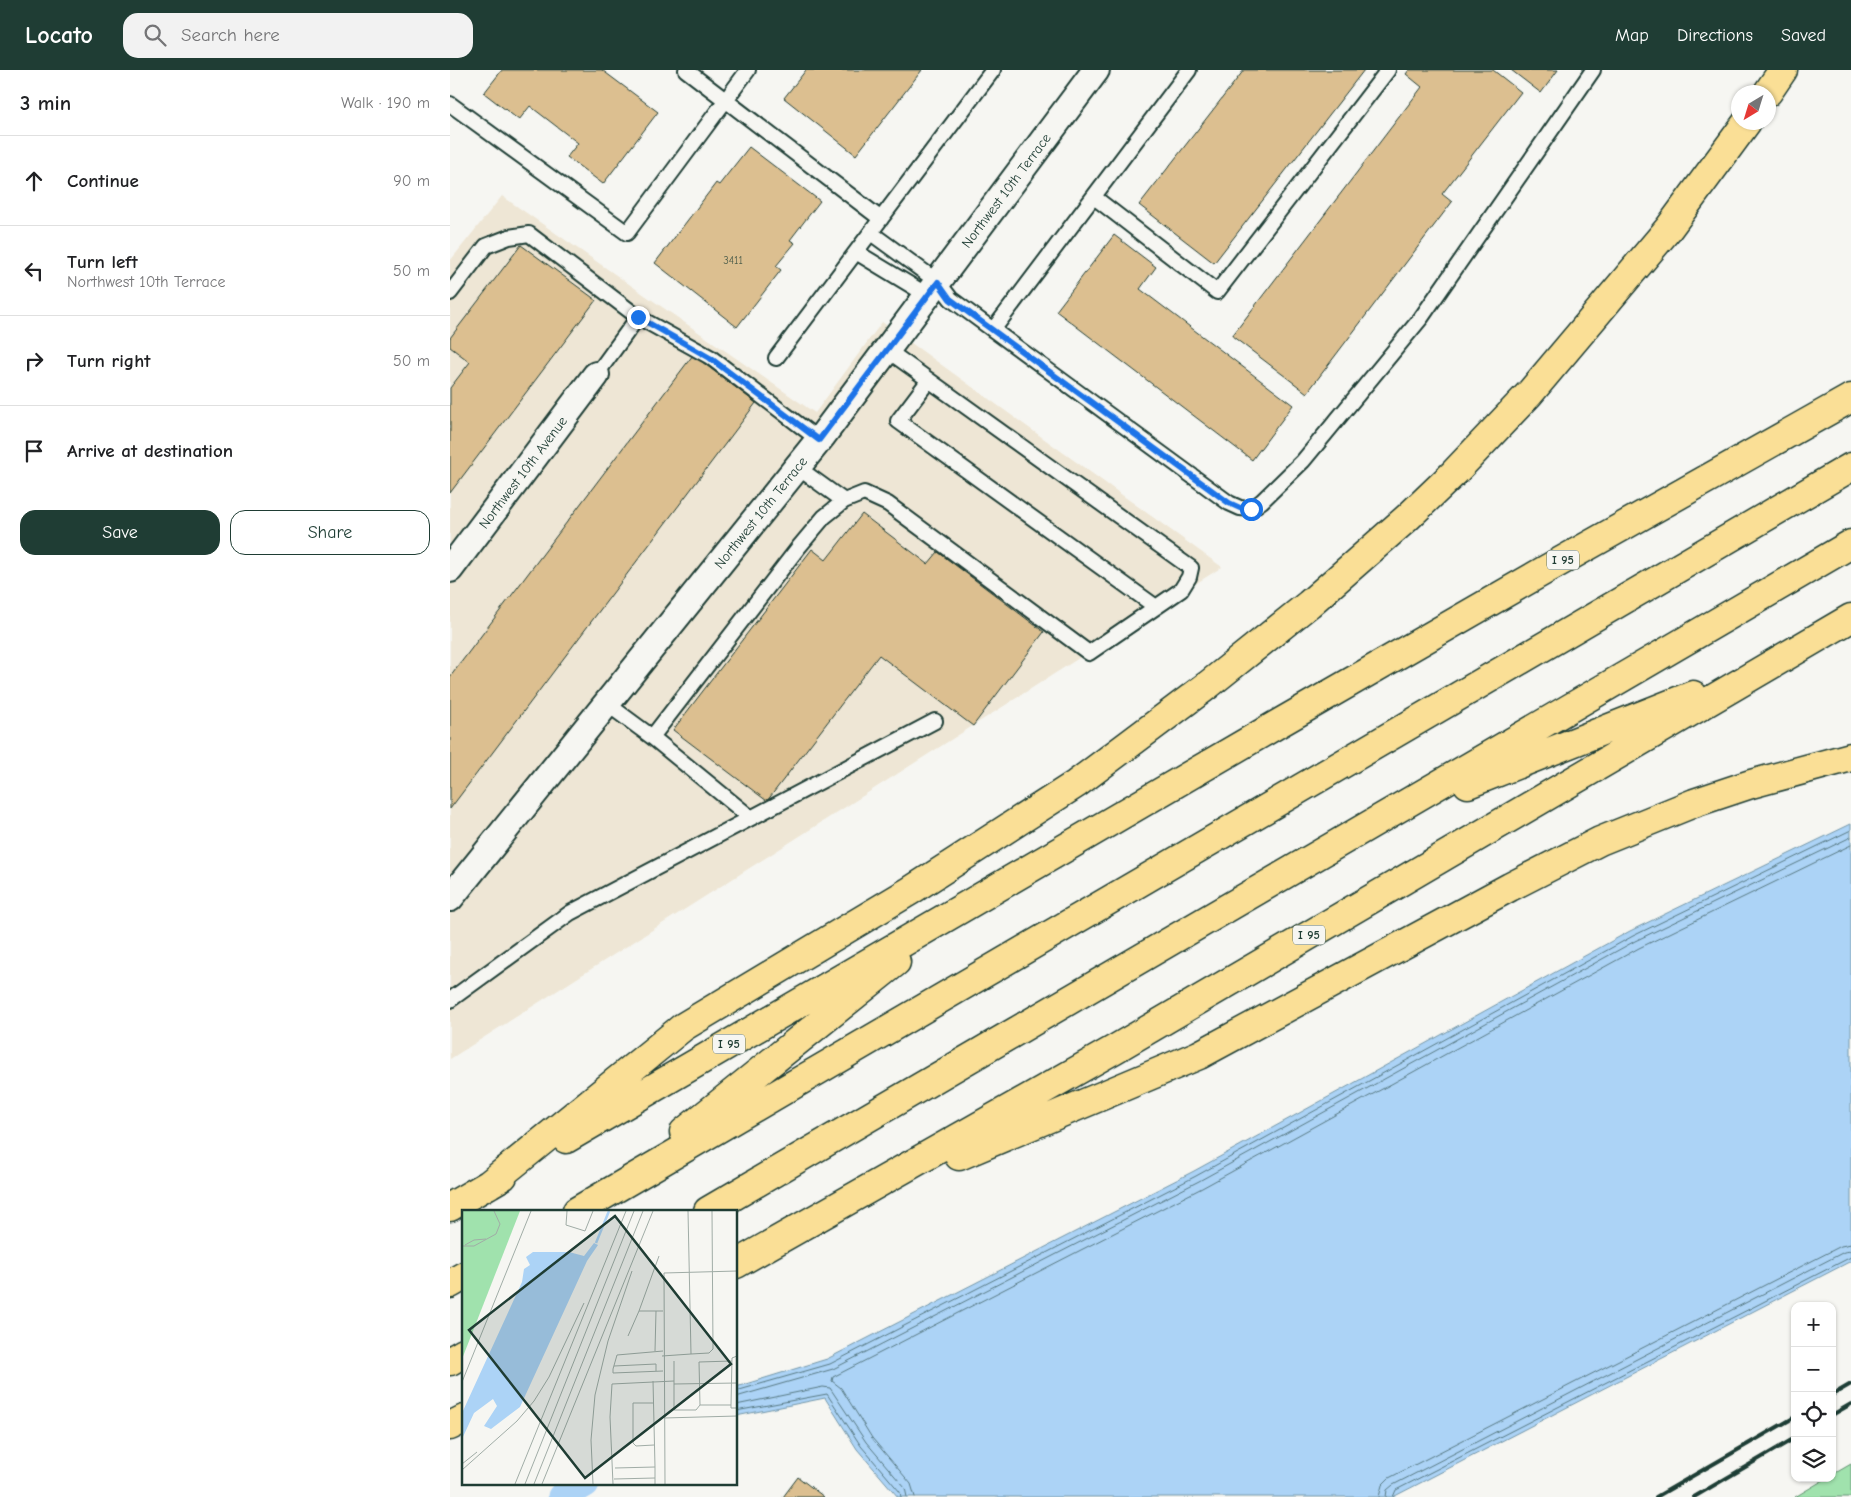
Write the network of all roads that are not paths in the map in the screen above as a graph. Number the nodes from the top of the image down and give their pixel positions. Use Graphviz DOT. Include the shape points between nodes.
graph roads {
  1 [pos="686,70"];
  2 [pos="748,70"];
  3 [pos="993,70"];
  4 [pos="1096,70"];
  5 [pos="1189,70"];
  6 [pos="1388,70"];
  7 [pos="1593,70"];
  8 [pos="1783,70"];
  9 [pos="1773,85"];
  10 [pos="726,100"];
  11 [pos="450,104"];
  12 [pos="1741,130"];
  13 [pos="1094,197"];
  14 [pos="881,219"];
  15 [pos="871,233"];
  16 [pos="856,252"];
  17 [pos="933,288"];
  18 [pos="450,292"];
  19 [pos="638,317"];
  20 [pos="993,330"];
  21 [pos="887,350"];
  22 [pos="776,358"];
  23 [pos="596,375"];
  24 [pos="929,380"];
  25 [pos="1851,398"];
  26 [pos="819,440"];
  27 [pos="797,467"];
  28 [pos="1851,467"];
  29 [pos="844,501"];
  30 [pos="1851,544"];
  31 [pos="450,569"];
  32 [pos="1156,607"];
  33 [pos="1851,618"];
  34 [pos="1776,662"];
  35 [pos="606,703"];
  36 [pos="935,721"];
  37 [pos="652,737"];
  38 [pos="1851,757"];
  39 [pos="1383,817"];
  40 [pos="751,818"];
  41 [pos="450,898"];
  42 [pos="969,904"];
  43 [pos="450,1000"];
  44 [pos="488,1185"];
  45 [pos="611,1191"];
  46 [pos="840,1206"];
  47 [pos="450,1207"];
  48 [pos="579,1210"];
  49 [pos="710,1210"];
  50 [pos="738,1263"];
  51 [pos="462,1277"];
  52 [pos="450,1284"];
  53 [pos="462,1354"];
  54 [pos="450,1361"];
  55 [pos="462,1420"];
  56 [pos="450,1426"];
  1 -- 10 [label="lane"];
  2 -- 10 [label="lane"];
  3 -- 14 [label="lane"];
  4 -- 17 [label="street, Northwest 10th Terrace"];
  5 -- 13 [label="lane"];
  6 -- 13 [label="lane" via="1216,292"];
  7 -- 20 [label="lane" via="1421,318 1303,461 1251,509 1229,503"];
  8 -- 9 [label="highway"];
  10 -- 11 [label="lane" via="627,233"];
  10 -- 14 [label="lane"];
  12 -- 44 [label="highway" via="1669,228 1530,393 1407,518 1309,604 1076,784 910,891 683,1027"];
  13 -- 20 [label="lane"];
  14 -- 15 [label="lane"];
  15 -- 16 [label="lane"];
  15 -- 17 [label="lane"];
  16 -- 17 [label="lane"];
  16 -- 22 [label="lane"];
  17 -- 20 [label="lane"];
  17 -- 21 [label="street, Northwest 10th Terrace"];
  18 -- 19 [label="lane" via="486,246 509,236 528,234"];
  19 -- 23 [label="lane"];
  19 -- 26 [label="lane" via="710,358"];
  21 -- 24 [label="lane"];
  21 -- 26 [label="street, Northwest 10th Terrace"];
  23 -- 31 [label="street, Northwest 10th Avenue"];
  24 -- 32 [label="lane" via="898,421"];
  24 -- 32 [label="lane" via="1190,568 1181,590"];
  25 -- 42 [label="highway, I 95" via="1547,569"];
  26 -- 27 [label="street, Northwest 10th Terrace"];
  27 -- 29 [label="lane"];
  27 -- 35 [label="street, Northwest 10th Terrace"];
  28 -- 45 [label="highway"];
  29 -- 32 [label="lane" via="864,493 888,504 1089,653"];
  29 -- 37 [label="lane" via="798,548"];
  30 -- 39 [label="highway"];
  33 -- 34 [label="highway, I 95"];
  34 -- 39 [label="highway"];
  34 -- 46 [label="highway, I 95"];
  35 -- 37 [label="lane"];
  35 -- 41 [label="street, Northwest 10th Terrace"];
  36 -- 40 [label="lane"];
  37 -- 40 [label="lane"];
  38 -- 46 [label="highway" via="1713,797 1600,841 1199,1055"];
  39 -- 49 [label="highway"];
  40 -- 43 [label="lane" via="570,913"];
  42 -- 44 [label="highway, I 95"];
  42 -- 45 [label="highway"];
  44 -- 47 [label="highway, I 95"];
  45 -- 48 [label="highway"];
  46 -- 50 [label="highway, I 95"];
  51 -- 52 [label="highway"];
  53 -- 54 [label="highway"];
  55 -- 56 [label="highway"];
}
